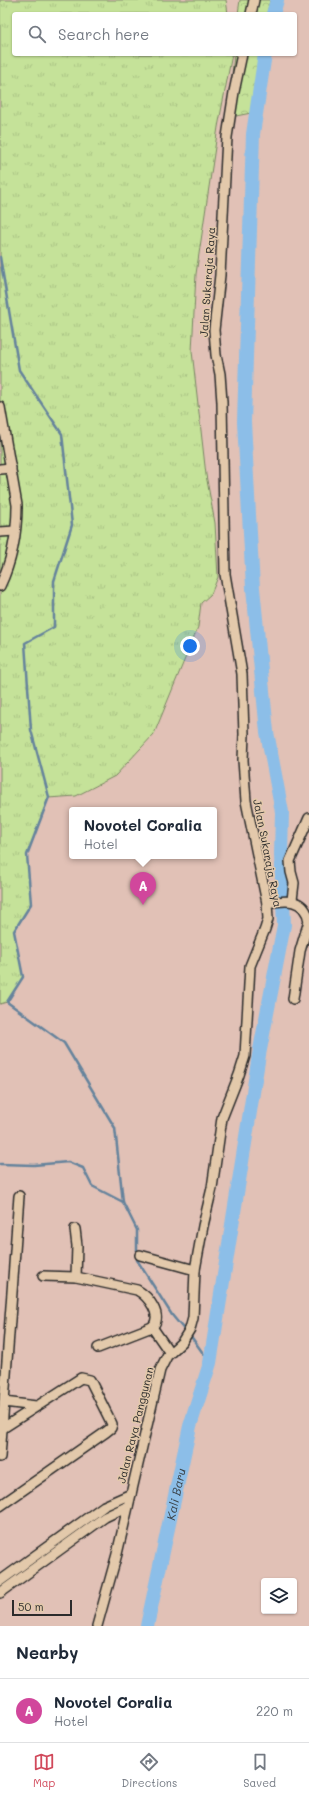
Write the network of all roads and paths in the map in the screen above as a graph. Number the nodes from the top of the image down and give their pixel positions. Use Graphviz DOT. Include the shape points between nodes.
graph roads {
  1 [pos="254,0"];
  2 [pos="251,12"];
  3 [pos="242,56"];
  4 [pos="1,410"];
  5 [pos="10,468"];
  6 [pos="0,469"];
  7 [pos="15,531"];
  8 [pos="0,532"];
  9 [pos="0,586"];
  10 [pos="309,818"];
  11 [pos="290,901"];
  12 [pos="270,902"];
  13 [pos="309,921"];
  14 [pos="293,999"];
  15 [pos="222,1118"];
  16 [pos="19,1196"];
  17 [pos="76,1229"];
  18 [pos="140,1255"];
  19 [pos="195,1270"];
  20 [pos="43,1276"];
  21 [pos="76,1277"];
  22 [pos="152,1327"];
  23 [pos="98,1348"];
  24 [pos="170,1354"];
  25 [pos="4,1402"];
  26 [pos="36,1406"];
  27 [pos="1,1430"];
  28 [pos="0,1457"];
  29 [pos="131,1494"];
  30 [pos="0,1506"];
  31 [pos="128,1506"];
  32 [pos="12,1572"];
  33 [pos="19,1579"];
  34 [pos="0,1581"];
  35 [pos="0,1593"];
  36 [pos="97,1626"];
  1 -- 2 [label="street"];
  3 -- 12 [label="street, Jalan Sukaraja Raya" via="227,137 221,259 214,330 222,402 225,574 242,674 246,801"];
  4 -- 5 [label="street"];
  5 -- 6 [label="street"];
  5 -- 7 [label="street" via="17,505"];
  7 -- 8 [label="street"];
  7 -- 9 [label="street" via="13,547"];
  10 -- 11 [label="street" via="290,861 294,882"];
  11 -- 12 [label="street"];
  11 -- 13 [label="street" via="303,908"];
  12 -- 15 [label="street, Jalan Sukaraja Raya" via="265,929 250,966 244,1060"];
  13 -- 14 [label="street" via="300,951"];
  15 -- 19 [label="street, Jalan Raya Panggunan" via="212,1188"];
  16 -- 25 [label="street"];
  17 -- 21 [label="street"];
  18 -- 19 [label="street"];
  19 -- 24 [label="street, Jalan Raya Panggunan" via="193,1318 190,1329"];
  20 -- 21 [label="street"];
  21 -- 22 [label="street" via="137,1290 144,1294 158,1319"];
  22 -- 23 [label="street"];
  22 -- 24 [label="street"];
  24 -- 29 [label="street, Jalan Raya Panggunan" via="163,1361"];
  25 -- 26 [label="street"];
  25 -- 27 [label="street"];
  26 -- 27 [label="street"];
  26 -- 30 [label="street" via="85,1378 94,1386 112,1424 111,1428"];
  27 -- 28 [label="street"];
  29 -- 31 [label="street, Jalan Raya Panggunan"];
  29 -- 32 [label="street" via="104,1506"];
  31 -- 33 [label="street" via="105,1517"];
  31 -- 36 [label="street, Jalan Raya Panggunan"];
  32 -- 33 [label="street"];
  32 -- 34 [label="street"];
  33 -- 35 [label="street"];
}
